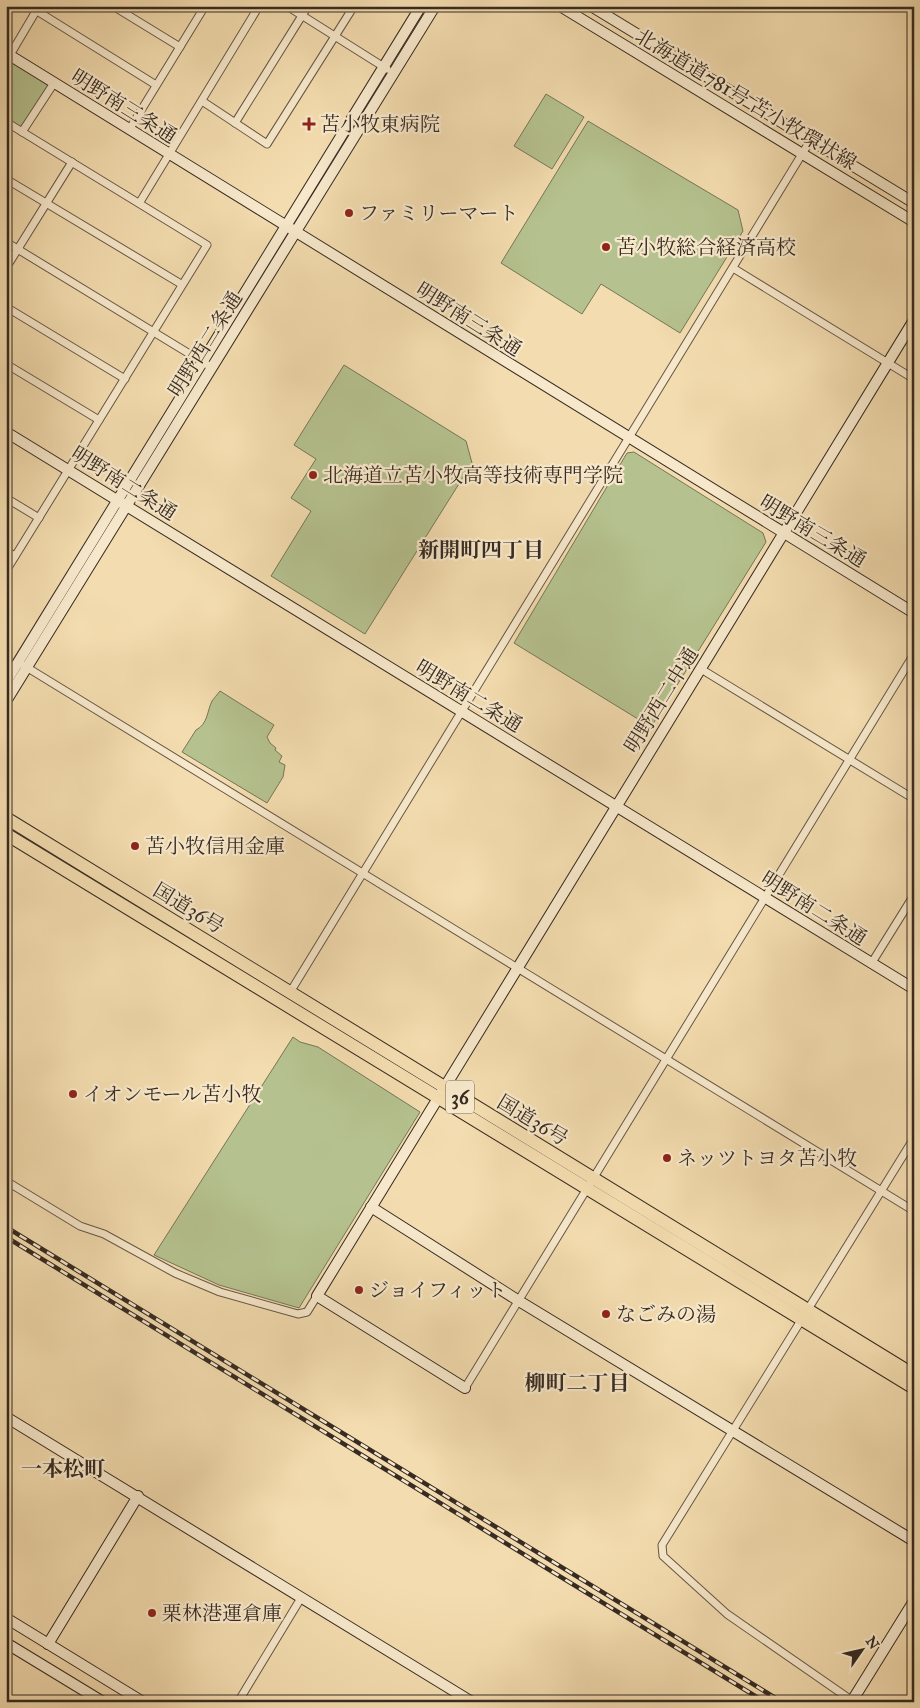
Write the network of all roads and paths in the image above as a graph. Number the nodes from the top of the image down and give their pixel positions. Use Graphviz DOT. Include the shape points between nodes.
graph roads {
  1 [pos="29,6"];
  2 [pos="113,6"];
  3 [pos="259,6"];
  4 [pos="287,6"];
  5 [pos="308,6"];
  6 [pos="354,6"];
  7 [pos="422,6"];
  8 [pos="434,6"];
  9 [pos="560,6"];
  10 [pos="591,6"];
  11 [pos="202,7"];
  12 [pos="38,9"];
  13 [pos="302,16"];
  14 [pos="335,37"];
  15 [pos="180,47"];
  16 [pos="8,54"];
  17 [pos="384,67"];
  18 [pos="394,73"];
  19 [pos="54,82"];
  20 [pos="156,85"];
  21 [pos="202,101"];
  22 [pos="6,122"];
  23 [pos="235,123"];
  24 [pos="129,130"];
  25 [pos="22,132"];
  26 [pos="810,141"];
  27 [pos="802,153"];
  28 [pos="170,155"];
  29 [pos="72,162"];
  30 [pos="6,179"];
  31 [pos="140,202"];
  32 [pos="914,203"];
  33 [pos="46,204"];
  34 [pos="914,222"];
  35 [pos="291,229"];
  36 [pos="6,242"];
  37 [pos="18,249"];
  38 [pos="6,268"];
  39 [pos="733,268"];
  40 [pos="181,284"];
  41 [pos="6,307"];
  42 [pos="914,320"];
  43 [pos="153,332"];
  44 [pos="887,362"];
  45 [pos="6,364"];
  46 [pos="207,364"];
  47 [pos="125,379"];
  48 [pos="914,379"];
  49 [pos="99,420"];
  50 [pos="6,432"];
  51 [pos="628,438"];
  52 [pos="69,469"];
  53 [pos="6,498"];
  54 [pos="122,502"];
  55 [pos="39,518"];
  56 [pos="784,534"];
  57 [pos="6,551"];
  58 [pos="15,556"];
  59 [pos="6,571"];
  60 [pos="914,613"];
  61 [pos="914,654"];
  62 [pos="22,665"];
  63 [pos="701,668"];
  64 [pos="6,682"];
  65 [pos="6,701"];
  66 [pos="461,712"];
  67 [pos="850,760"];
  68 [pos="914,799"];
  69 [pos="616,806"];
  70 [pos="6,818"];
  71 [pos="6,834"];
  72 [pos="362,872"];
  73 [pos="914,895"];
  74 [pos="765,898"];
  75 [pos="871,964"];
  76 [pos="517,966"];
  77 [pos="914,989"];
  78 [pos="290,992"];
  79 [pos="282,1002"];
  80 [pos="667,1058"];
  81 [pos="441,1094"];
  82 [pos="914,1138"];
  83 [pos="6,1181"];
  84 [pos="590,1184"];
  85 [pos="882,1191"];
  86 [pos="371,1208"];
  87 [pos="914,1211"];
  88 [pos="317,1296"];
  89 [pos="520,1301"];
  90 [pos="803,1314"];
  91 [pos="914,1375"];
  92 [pos="465,1388"];
  93 [pos="914,1388"];
  94 [pos="6,1416"];
  95 [pos="734,1430"];
  96 [pos="138,1496"];
  97 [pos="914,1541"];
  98 [pos="302,1598"];
  99 [pos="914,1600"];
  100 [pos="6,1618"];
  101 [pos="6,1642"];
  102 [pos="48,1644"];
  103 [pos="460,1698"];
  104 [pos="853,1701"];
  105 [pos="103,1702"];
  106 [pos="143,1702"];
  107 [pos="238,1702"];
  108 [pos="472,1702"];
  1 -- 12 [label="street"];
  2 -- 15 [label="street"];
  3 -- 21 [label="street"];
  4 -- 13 [label="street"];
  5 -- 13 [label="street"];
  6 -- 14 [label="street"];
  7 -- 17 [label="street, 明野西二条通"];
  8 -- 18 [label="street, 明野西二条通"];
  9 -- 27 [label="street, 北海道道781号 苫小牧環状線"];
  10 -- 26 [label="street, 北海道道781号 苫小牧環状線"];
  11 -- 15 [label="street"];
  12 -- 16 [label="street"];
  12 -- 20 [label="street"];
  13 -- 14 [label="street"];
  13 -- 23 [label="street"];
  14 -- 17 [label="street"];
  14 -- 23 [label="street" via="267,144"];
  15 -- 20 [label="street"];
  16 -- 19 [label="street, 明野南三条通"];
  17 -- 18 [label="street"];
  17 -- 35 [label="street, 明野西二条通"];
  18 -- 35 [label="street, 明野西二条通"];
  19 -- 24 [label="street, 明野南三条通"];
  19 -- 25 [label="street"];
  20 -- 24 [label="street"];
  21 -- 23 [label="street"];
  21 -- 28 [label="street"];
  22 -- 25 [label="street"];
  24 -- 28 [label="street, 明野南三条通"];
  25 -- 29 [label="street"];
  26 -- 27 [label="street"];
  26 -- 32 [label="street, 北海道道781号 苫小牧環状線"];
  27 -- 34 [label="street, 北海道道781号 苫小牧環状線"];
  27 -- 39 [label="street"];
  28 -- 31 [label="street"];
  28 -- 35 [label="street, 明野南三条通"];
  29 -- 31 [label="street"];
  29 -- 33 [label="street"];
  30 -- 33 [label="street"];
  31 -- 40 [label="street" via="206,245"];
  33 -- 37 [label="street"];
  33 -- 40 [label="street"];
  35 -- 46 [label="street, 明野西二条通"];
  35 -- 51 [label="street, 明野南三条通"];
  36 -- 37 [label="street"];
  37 -- 38 [label="street"];
  37 -- 43 [label="street"];
  39 -- 44 [label="street"];
  39 -- 51 [label="street"];
  40 -- 43 [label="street"];
  41 -- 47 [label="street"];
  42 -- 44 [label="street, 明野西二中通"];
  43 -- 46 [label="street"];
  43 -- 47 [label="street"];
  44 -- 48 [label="street"];
  44 -- 56 [label="street, 明野西二中通"];
  45 -- 49 [label="street"];
  46 -- 54 [label="street, 明野西二条通"];
  47 -- 49 [label="street"];
  49 -- 52 [label="street"];
  50 -- 52 [label="street, 明野南二条通"];
  51 -- 56 [label="street, 明野南三条通"];
  51 -- 66 [label="street"];
  52 -- 54 [label="street, 明野南二条通"];
  52 -- 55 [label="street"];
  53 -- 55 [label="street"];
  54 -- 62 [label="street, 明野西二条通"];
  54 -- 66 [label="street, 明野南二条通"];
  55 -- 58 [label="street"];
  56 -- 60 [label="street, 明野南三条通"];
  56 -- 63 [label="street, 明野西二中通"];
  57 -- 58 [label="street"];
  58 -- 59 [label="street"];
  61 -- 67 [label="street"];
  62 -- 64 [label="street, 明野西二条通"];
  62 -- 65 [label="street, 明野西二条通"];
  62 -- 72 [label="street"];
  63 -- 67 [label="street"];
  63 -- 69 [label="street, 明野西二中通"];
  66 -- 69 [label="street, 明野南二条通"];
  66 -- 72 [label="street"];
  67 -- 68 [label="street"];
  67 -- 74 [label="street"];
  69 -- 74 [label="street, 明野南二条通"];
  69 -- 76 [label="street, 明野西二中通"];
  70 -- 78 [label="highway, 国道36号 / 36"];
  71 -- 79 [label="highway, 国道36号 / 36"];
  72 -- 76 [label="street"];
  72 -- 78 [label="street"];
  73 -- 75 [label="street"];
  74 -- 75 [label="street, 明野南二条通"];
  74 -- 80 [label="street"];
  75 -- 77 [label="street, 明野南二条通"];
  76 -- 80 [label="street"];
  76 -- 81 [label="street, 明野西二中通"];
  78 -- 79 [label="street"];
  78 -- 81 [label="highway, 国道36号 / 36"];
  79 -- 81 [label="highway, 国道36号 / 36"];
  80 -- 84 [label="street"];
  80 -- 85 [label="street"];
  81 -- 84 [label="highway, 国道36号 / 36"];
  81 -- 86 [label="street, 明野西二中通"];
  82 -- 85 [label="street"];
  83 -- 88 [label="street" via="80,1226 104,1234 175,1273 220,1292 298,1314 307,1312"];
  84 -- 89 [label="street"];
  84 -- 90 [label="highway, 国道36号 / 36"];
  85 -- 87 [label="street"];
  85 -- 90 [label="street"];
  86 -- 88 [label="street, 明野西二中通"];
  86 -- 89 [label="street"];
  88 -- 92 [label="street"];
  89 -- 92 [label="street"];
  89 -- 95 [label="street"];
  90 -- 91 [label="highway, 国道36号 / 36"];
  90 -- 93 [label="highway, 国道36号 / 36"];
  90 -- 95 [label="street"];
  94 -- 96 [label="street"];
  95 -- 97 [label="street"];
  95 -- 104 [label="street" via="662,1545 663,1556 727,1614"];
  96 -- 98 [label="street"];
  96 -- 102 [label="street"];
  98 -- 103 [label="street"];
  98 -- 107 [label="street"];
  99 -- 104 [label="street"];
  100 -- 102 [label="street"];
  101 -- 105 [label="street"];
  102 -- 106 [label="street"];
  103 -- 108 [label="street"];
}
